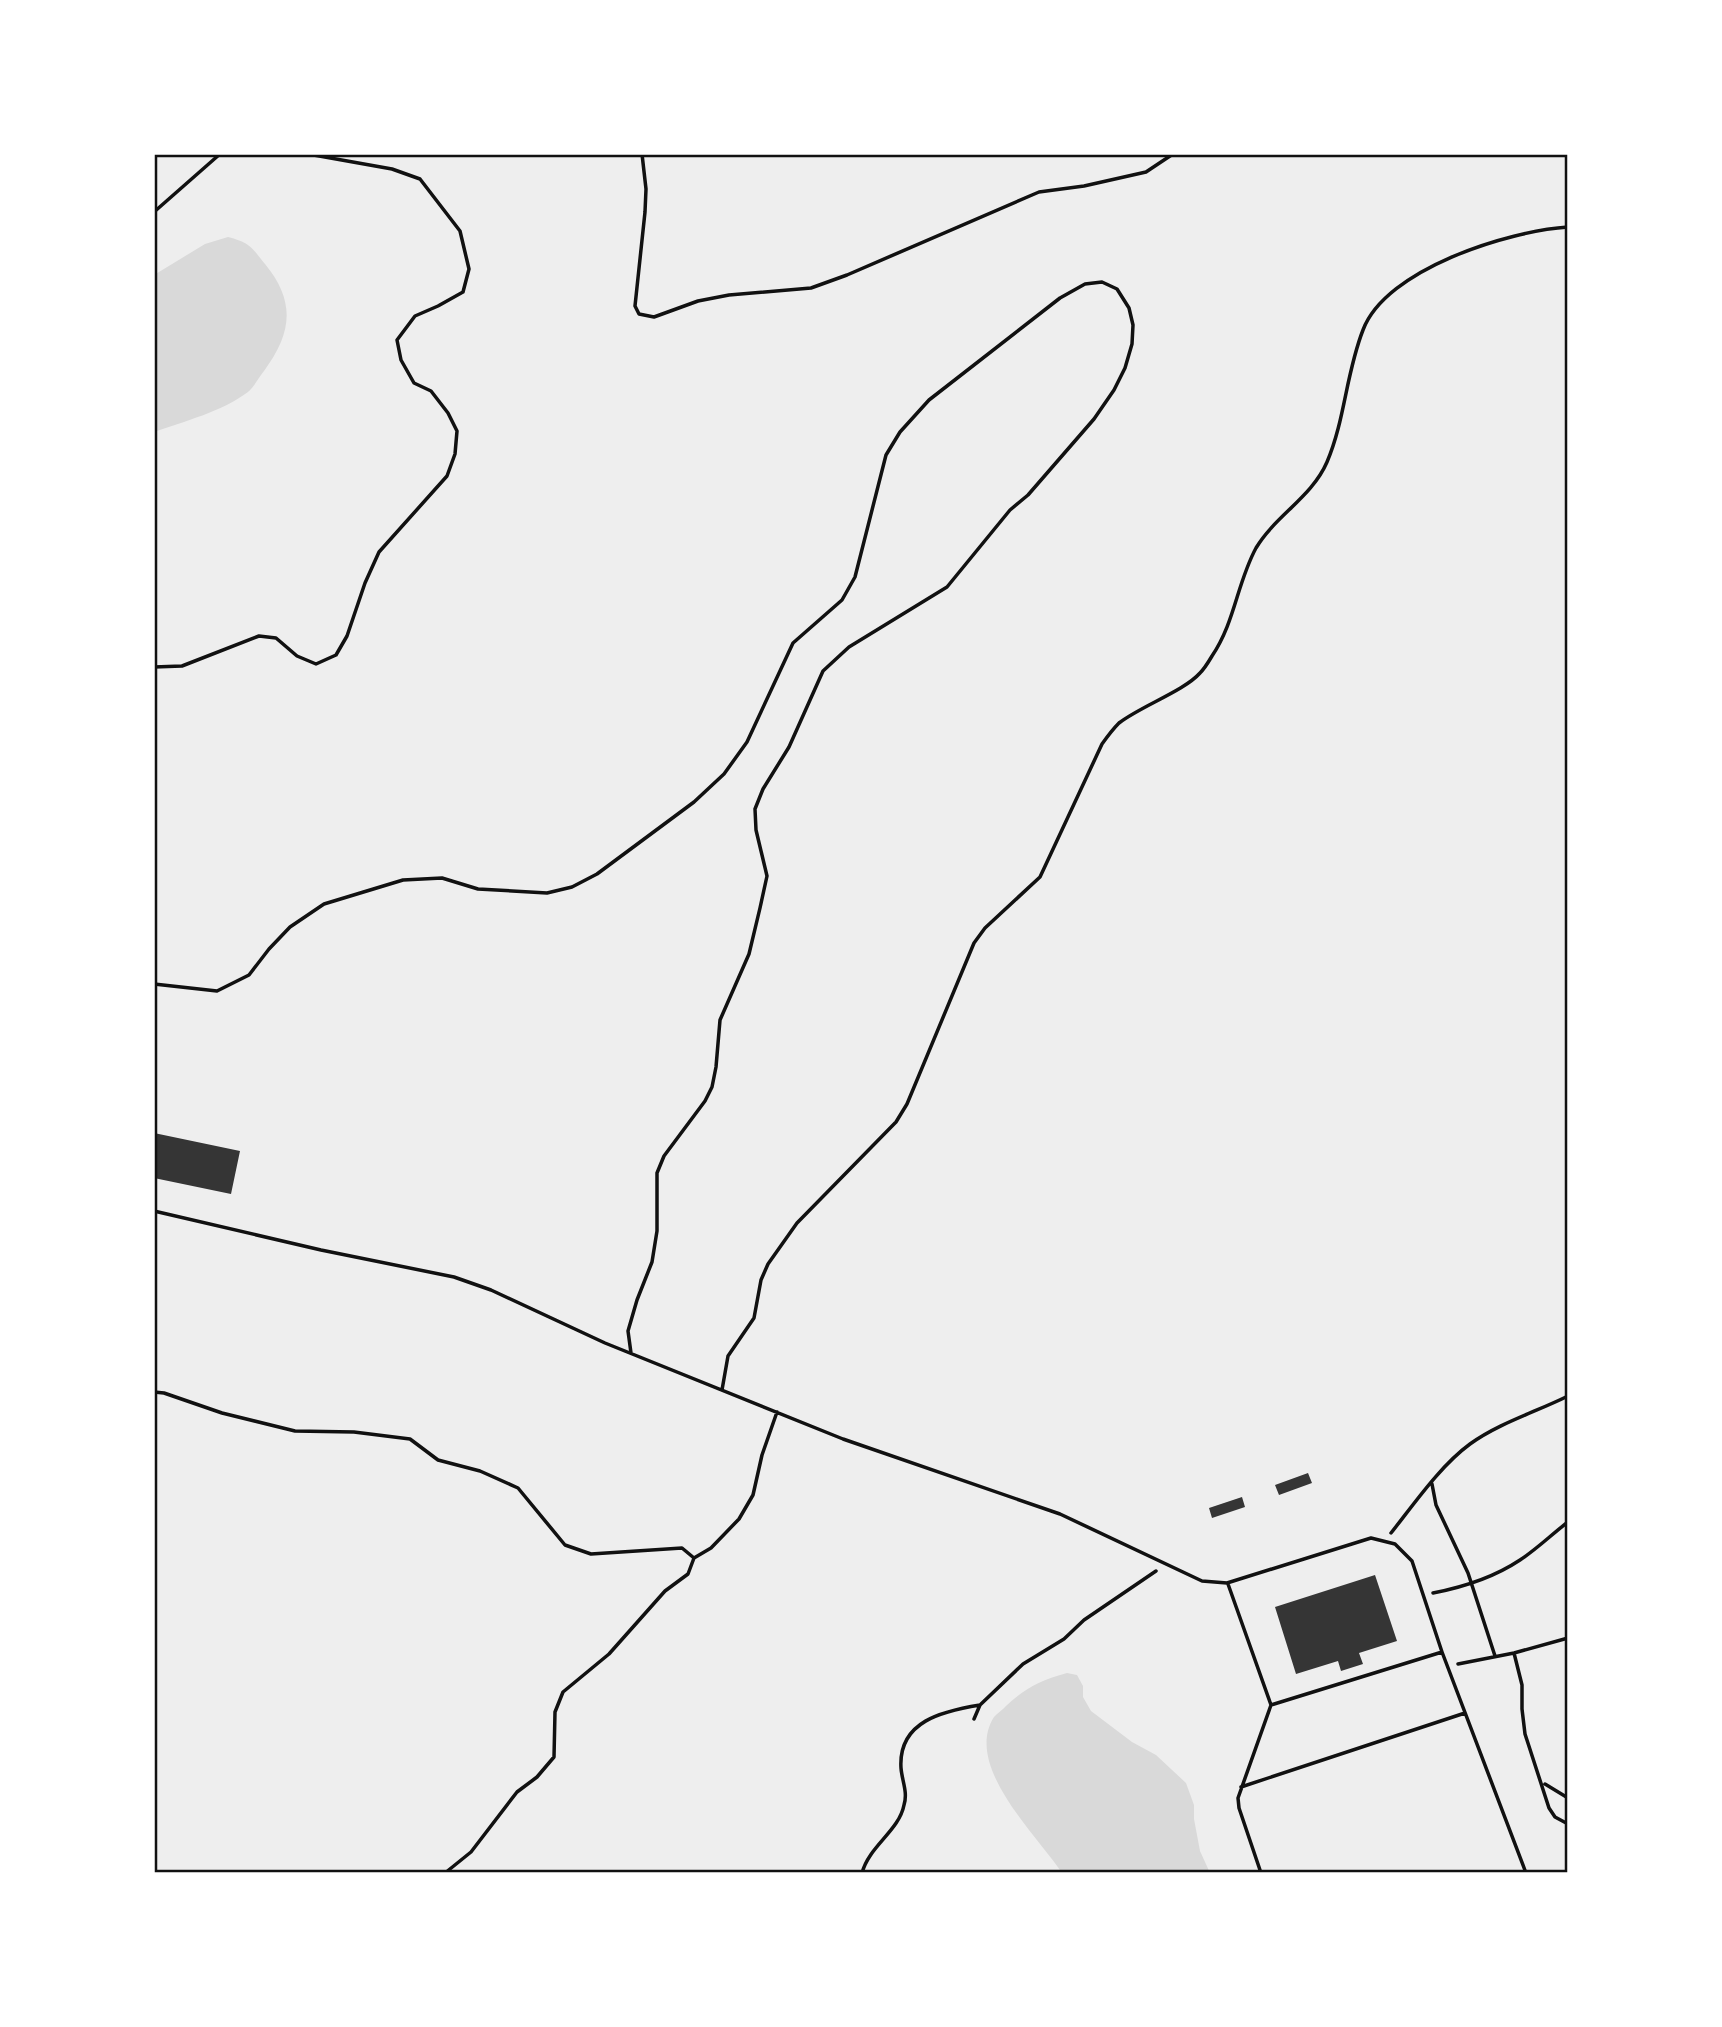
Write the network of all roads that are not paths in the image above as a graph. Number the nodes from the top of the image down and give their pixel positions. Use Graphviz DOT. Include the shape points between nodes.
graph roads {
  1 [pos="220,154"];
  2 [pos="308,154"];
  3 [pos="642,154"];
  4 [pos="1173,154"];
  5 [pos="154,212"];
  6 [pos="1568,227"];
  7 [pos="154,667"];
  8 [pos="154,984"];
  9 [pos="154,1211"];
  10 [pos="631,1353"];
  11 [pos="722,1390"];
  12 [pos="154,1392"];
  13 [pos="777,1412"];
  14 [pos="694,1558"];
  15 [pos="1227,1583"];
  16 [pos="1442,1652"];
  17 [pos="1271,1705"];
  18 [pos="1465,1713"];
  19 [pos="1241,1787"];
  20 [pos="445,1873"];
  21 [pos="1261,1873"];
  22 [pos="1526,1873"];
  1 -- 5 [label="lane"];
  2 -- 7 [label="lane" via="392,169 420,179 460,231 469,269 463,292 415,316 397,340 401,360 414,383 431,391 448,413 457,431 456,453 447,476 379,552 336,655 316,664 297,656 276,638 259,636 182,666"];
  3 -- 4 [label="lane" via="645,212 635,306 639,314 648,317 729,295 811,288 1039,192 1146,172"];
  6 -- 11 [label="lane" via="1508,236 1464,252 1389,292 1374,309 1350,369 1335,444 1323,471 1256,550 1214,654 1199,674 1117,725 1102,744 1040,877 974,943 896,1122 797,1223 768,1264 754,1318 728,1356"];
  8 -- 10 [label="lane" via="217,991 249,975 290,927 324,904 404,880 442,878 478,889 547,893 597,874 694,802 724,774 747,742 793,643 842,600 855,577 886,455 900,432 929,400 1060,298 1085,284 1102,282 1117,289 1129,308 1132,344 1125,368 1101,409 1050,471 986,536 947,587 871,632 829,664 763,789 755,809 755,830 767,876 761,908 750,954 719,1020 712,1087 657,1173 657,1231 652,1262 628,1331"];
  9 -- 10 [label="lane" via="454,1278 492,1290"];
  10 -- 11 [label="lane"];
  11 -- 13 [label="lane"];
  12 -- 14 [label="lane" via="295,1431 410,1438 438,1460 481,1471 518,1488 565,1545 592,1554 682,1548"];
  13 -- 14 [label="lane" via="753,1495 739,1519 711,1548"];
  13 -- 15 [label="lane" via="1060,1514 1202,1581"];
  14 -- 20 [label="lane" via="688,1574 563,1692 555,1712 554,1757 517,1792 471,1852"];
  15 -- 16 [label="lane" via="1371,1538 1385,1539 1412,1561"];
  15 -- 17 [label="lane"];
  16 -- 17 [label="lane"];
  16 -- 18 [label="lane"];
  17 -- 19 [label="lane"];
  18 -- 19 [label="lane"];
  18 -- 22 [label="lane"];
  19 -- 21 [label="lane" via="1239,1808"];
}
